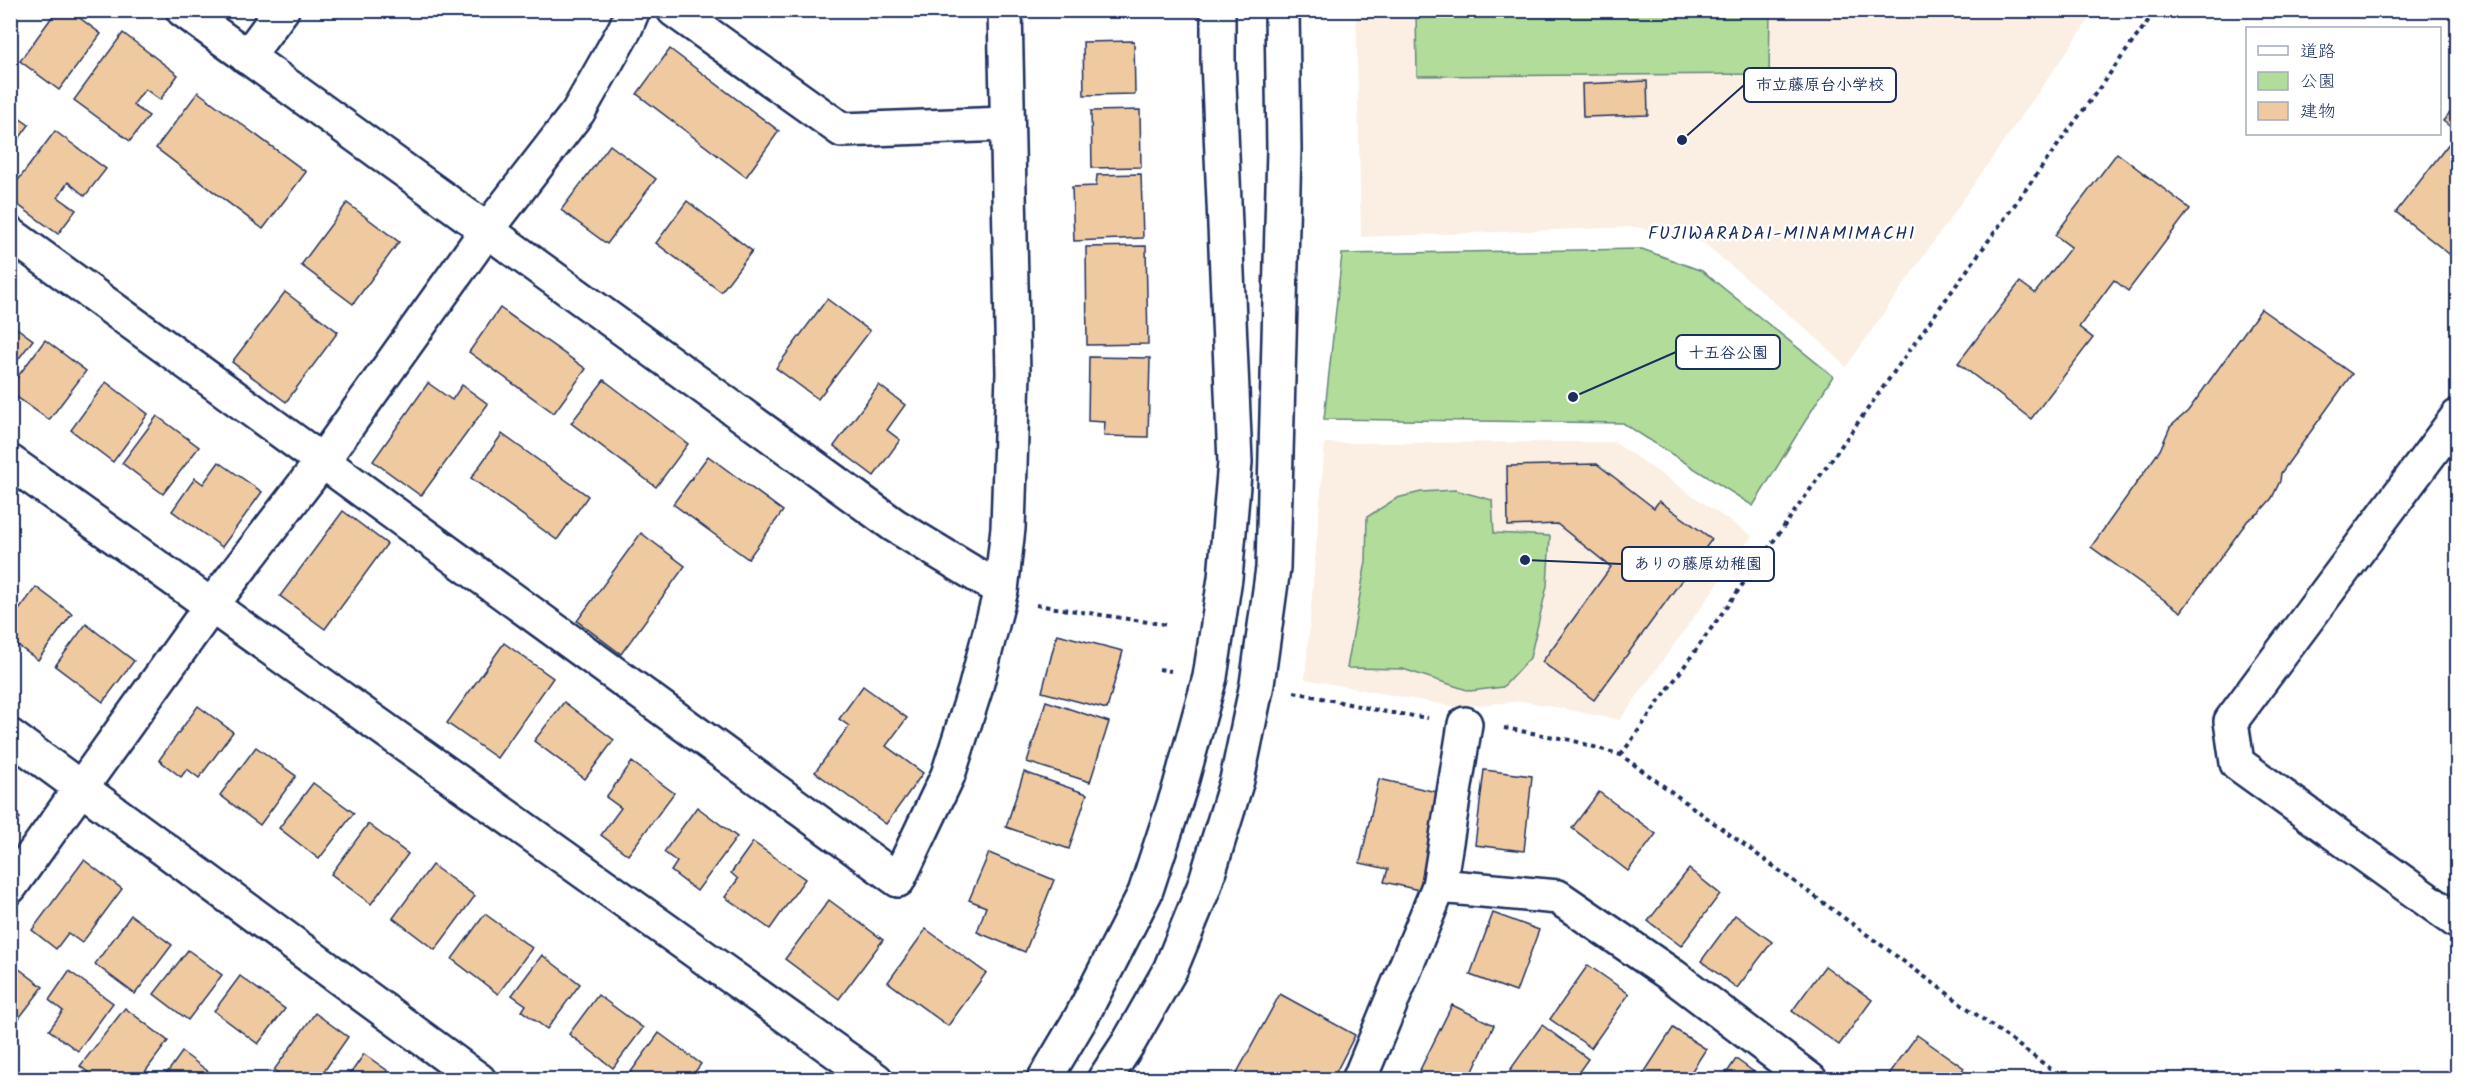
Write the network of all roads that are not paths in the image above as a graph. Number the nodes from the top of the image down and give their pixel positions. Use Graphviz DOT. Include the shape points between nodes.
graph roads {
  1 [pos="183,10"];
  2 [pos="282,10"];
  3 [pos="633,10"];
  4 [pos="674,10"];
  5 [pos="1005,10"];
  6 [pos="1218,10"];
  7 [pos="1282,10"];
  8 [pos="248,57"];
  9 [pos="1006,123"];
  10 [pos="487,230"];
  11 [pos="10,234"];
  12 [pos="2457,416"];
  13 [pos="323,460"];
  14 [pos="10,462"];
  15 [pos="1001,590"];
  16 [pos="211,606"];
  17 [pos="1465,724"];
  18 [pos="10,736"];
  19 [pos="82,788"];
  20 [pos="1439,886"];
  21 [pos="10,887"];
  22 [pos="2457,922"];
  23 [pos="479,1080"];
  24 [pos="876,1080"];
  25 [pos="1044,1080"];
  26 [pos="1104,1080"];
  27 [pos="1359,1080"];
  28 [pos="1810,1080"];
  1 -- 8 [label="street"];
  2 -- 8 [label="street"];
  3 -- 10 [label="street" via="578,112"];
  4 -- 9 [label="street" via="842,130"];
  5 -- 9 [label="street"];
  6 -- 25 [label="street" via="1235,462 1225,578 1210,677 1145,893 1082,1016"];
  7 -- 26 [label="street" via="1284,149 1273,568 1257,684 1237,780 1204,887 1170,970"];
  8 -- 10 [label="street"];
  9 -- 15 [label="street" via="1013,373 1008,528"];
  10 -- 13 [label="street"];
  10 -- 15 [label="street" via="894,525"];
  11 -- 13 [label="street"];
  12 -- 22 [label="street" via="2231,721 2237,763"];
  13 -- 15 [label="street" via="898,880 948,775"];
  13 -- 16 [label="street"];
  14 -- 16 [label="street"];
  16 -- 19 [label="street"];
  16 -- 24 [label="street"];
  17 -- 20 [label="street"];
  18 -- 19 [label="street"];
  19 -- 21 [label="street"];
  19 -- 23 [label="street"];
  20 -- 27 [label="street"];
  20 -- 28 [label="street" via="1558,897 1673,976"];
}
